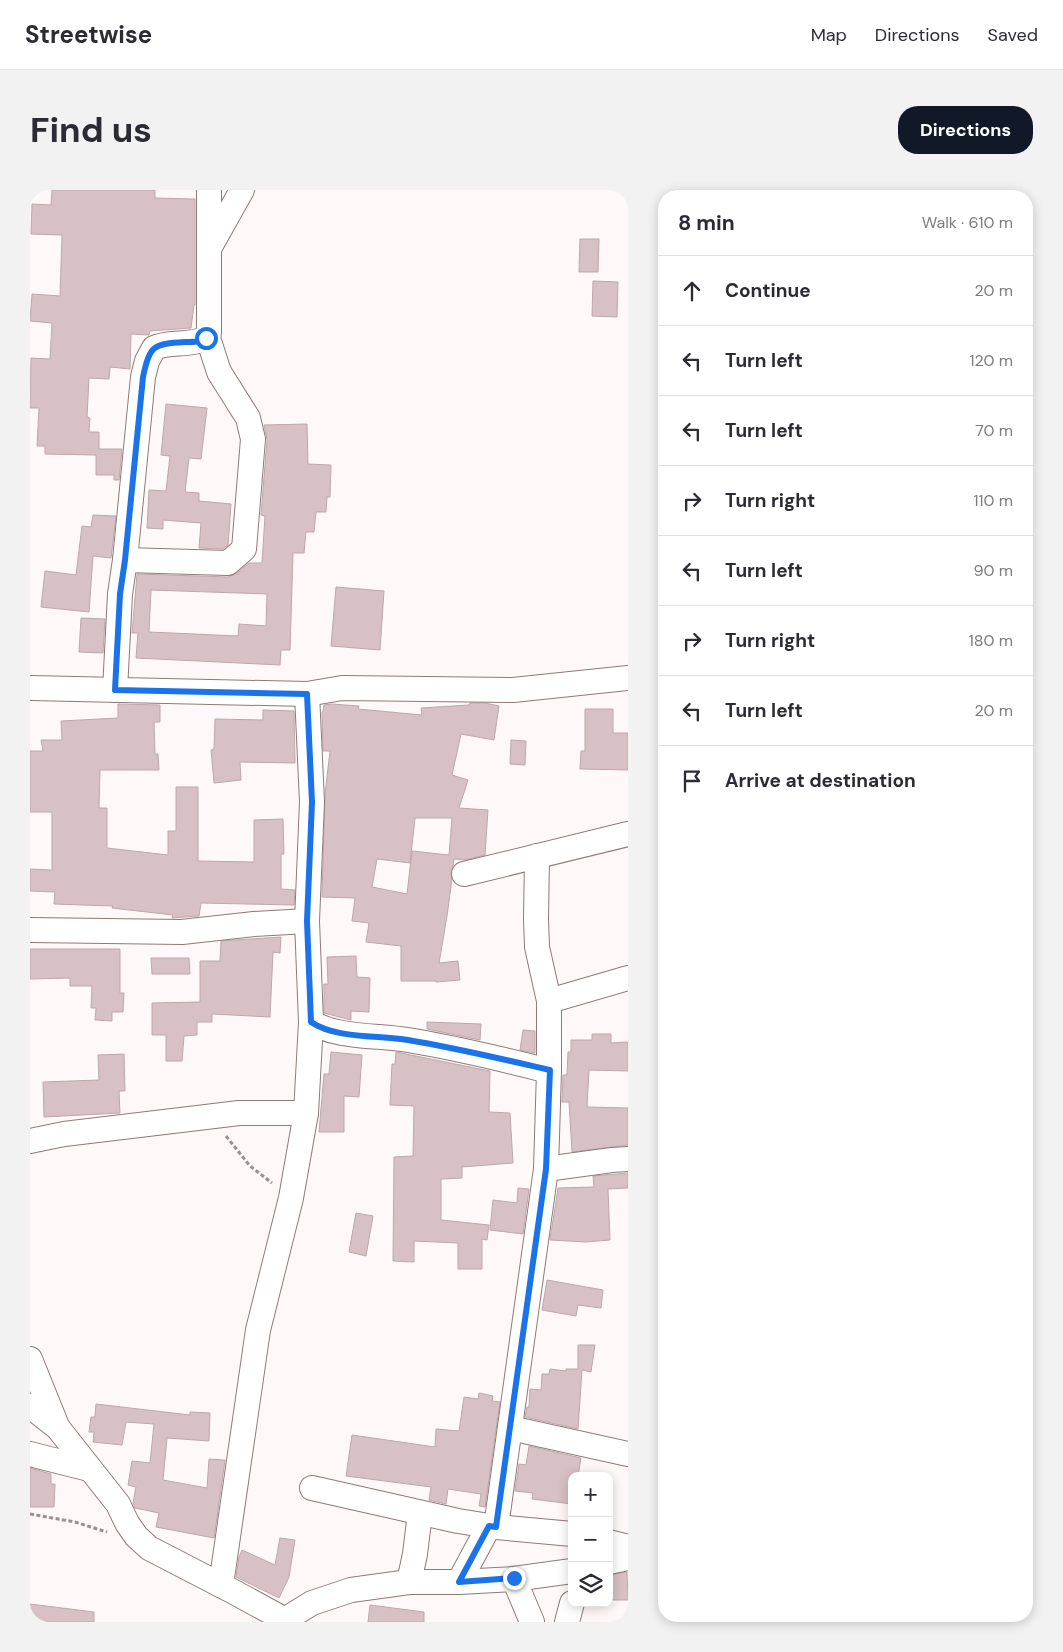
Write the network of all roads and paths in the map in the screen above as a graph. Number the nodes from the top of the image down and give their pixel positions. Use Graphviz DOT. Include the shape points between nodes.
graph roads {
  1 [pos="209,190"];
  2 [pos="242,190"];
  3 [pos="209,249"];
  4 [pos="207,336"];
  5 [pos="125,560"];
  6 [pos="628,678"];
  7 [pos="30,688"];
  8 [pos="115,690"];
  9 [pos="307,694"];
  10 [pos="628,834"];
  11 [pos="537,856"];
  12 [pos="464,874"];
  13 [pos="307,921"];
  14 [pos="30,930"];
  15 [pos="628,978"];
  16 [pos="549,1001"];
  17 [pos="311,1022"];
  18 [pos="550,1070"];
  19 [pos="306,1113"];
  20 [pos="206,1117"];
  21 [pos="30,1141"];
  22 [pos="628,1159"];
  23 [pos="546,1169"];
  24 [pos="291,1198"];
  25 [pos="30,1359"];
  26 [pos="30,1406"];
  27 [pos="58,1428"];
  28 [pos="510,1428"];
  29 [pos="30,1454"];
  30 [pos="628,1454"];
  31 [pos="89,1468"];
  32 [pos="312,1488"];
  33 [pos="420,1513"];
  34 [pos="30,1514"];
  35 [pos="492,1527"];
  36 [pos="568,1534"];
  37 [pos="136,1536"];
  38 [pos="613,1543"];
  39 [pos="628,1547"];
  40 [pos="628,1558"];
  41 [pos="613,1561"];
  42 [pos="568,1571"];
  43 [pos="514,1578"];
  44 [pos="409,1582"];
  45 [pos="459,1582"];
  46 [pos="221,1585"];
  47 [pos="571,1607"];
  48 [pos="288,1620"];
  49 [pos="532,1622"];
  50 [pos="567,1622"];
  1 -- 3 [label="street"];
  2 -- 3 [label="street"];
  3 -- 4 [label="street"];
  4 -- 5 [label="street" via="199,341 159,345 147,361"];
  4 -- 5 [label="street" via="219,372 248,418 253,439 244,549 228,563"];
  5 -- 8 [label="street"];
  6 -- 9 [label="street" via="513,690 342,688"];
  7 -- 8 [label="street"];
  8 -- 9 [label="street"];
  9 -- 13 [label="street" via="312,802"];
  10 -- 11 [label="street"];
  11 -- 12 [label="street"];
  11 -- 16 [label="street" via="537,946"];
  13 -- 14 [label="street" via="182,932"];
  13 -- 17 [label="street"];
  15 -- 16 [label="street"];
  16 -- 18 [label="street"];
  17 -- 18 [label="street" via="321,1028 459,1049"];
  17 -- 19 [label="street"];
  18 -- 23 [label="street"];
  19 -- 20 [label="street" via="239,1113"];
  19 -- 24 [label="street"];
  20 -- 21 [label="street"];
  20 -- 24 [label="path" via="253,1169"];
  22 -- 23 [label="street"];
  23 -- 28 [label="street"];
  24 -- 46 [label="street" via="258,1330"];
  25 -- 27 [label="street"];
  26 -- 27 [label="street"];
  27 -- 31 [label="street"];
  28 -- 30 [label="street"];
  28 -- 35 [label="street"];
  29 -- 31 [label="street"];
  31 -- 37 [label="street" via="118,1504"];
  32 -- 33 [label="street"];
  33 -- 35 [label="street"];
  33 -- 44 [label="street"];
  34 -- 37 [label="path"];
  35 -- 36 [label="street"];
  35 -- 45 [label="street"];
  37 -- 46 [label="street" via="150,1548"];
  38 -- 39 [label="street"];
  40 -- 41 [label="street"];
  42 -- 43 [label="street"];
  43 -- 45 [label="street"];
  43 -- 49 [label="street"];
  44 -- 45 [label="street"];
  44 -- 48 [label="street" via="351,1590 312,1603"];
  46 -- 48 [label="street"];
  47 -- 50 [label="street"];
}
